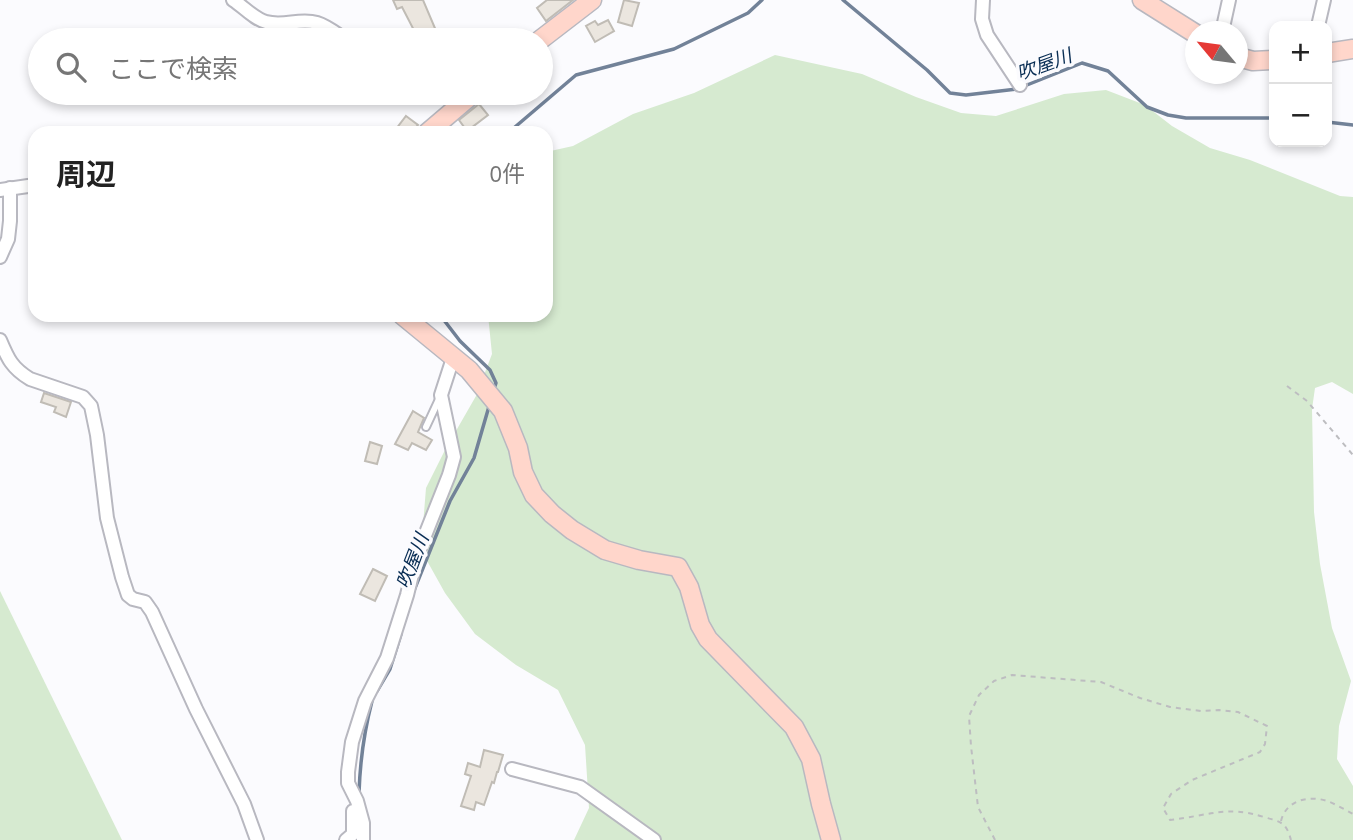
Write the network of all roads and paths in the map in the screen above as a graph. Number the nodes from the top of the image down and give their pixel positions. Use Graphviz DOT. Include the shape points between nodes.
graph roads {
  1 [pos="233,0"];
  2 [pos="592,0"];
  3 [pos="983,0"];
  4 [pos="1143,0"];
  5 [pos="1229,0"];
  6 [pos="1324,0"];
  7 [pos="1225,21"];
  8 [pos="1319,21"];
  9 [pos="1185,27"];
  10 [pos="327,28"];
  11 [pos="553,30"];
  12 [pos="1353,49"];
  13 [pos="1332,51"];
  14 [pos="1248,60"];
  15 [pos="1269,60"];
  16 [pos="1020,85"];
  17 [pos="459,105"];
  18 [pos="435,126"];
  19 [pos="28,186"];
  20 [pos="5,189"];
  21 [pos="0,257"];
  22 [pos="410,322"];
  23 [pos="0,340"];
  24 [pos="453,358"];
  25 [pos="1287,386"];
  26 [pos="441,395"];
  27 [pos="426,428"];
  28 [pos="1353,455"];
  29 [pos="512,769"];
  30 [pos="353,811"];
  31 [pos="1353,814"];
  32 [pos="1281,821"];
  33 [pos="257,840"];
  34 [pos="346,840"];
  35 [pos="363,840"];
  36 [pos="654,840"];
  37 [pos="831,840"];
  38 [pos="995,840"];
  39 [pos="1291,840"];
  1 -- 10 [label="street" via="261,21 316,23"];
  2 -- 11 [label="street"];
  3 -- 16 [label="street" via="986,35"];
  4 -- 9 [label="street"];
  5 -- 7 [label="street"];
  6 -- 8 [label="street"];
  12 -- 13 [label="street"];
  14 -- 15 [label="street"];
  17 -- 18 [label="street"];
  19 -- 20 [label="street"];
  20 -- 21 [label="street" via="10,221"];
  22 -- 24 [label="street"];
  23 -- 33 [label="street" via="8,359 23,375 83,397 91,406 107,518 128,595 145,602 152,612"];
  24 -- 26 [label="street"];
  24 -- 37 [label="street" via="503,411 523,472 534,495 552,514 605,550 678,567 708,639 794,727 811,759"];
  25 -- 28 [label="path" via="1307,401"];
  26 -- 27 [label="lane"];
  26 -- 35 [label="street" via="454,457 416,558 387,658 365,701 352,741 348,783 363,823"];
  29 -- 36 [label="street" via="580,787"];
  30 -- 34 [label="street" via="353,834"];
  31 -- 32 [label="path" via="1310,798 1289,807"];
  32 -- 38 [label="path" via="1222,810 1170,820 1163,808 1171,794 1192,780 1261,752 1267,726 1257,720 1238,712 1170,707 1101,682 1012,676 994,681 979,695 969,716 978,807"];
  32 -- 39 [label="path"];
}
